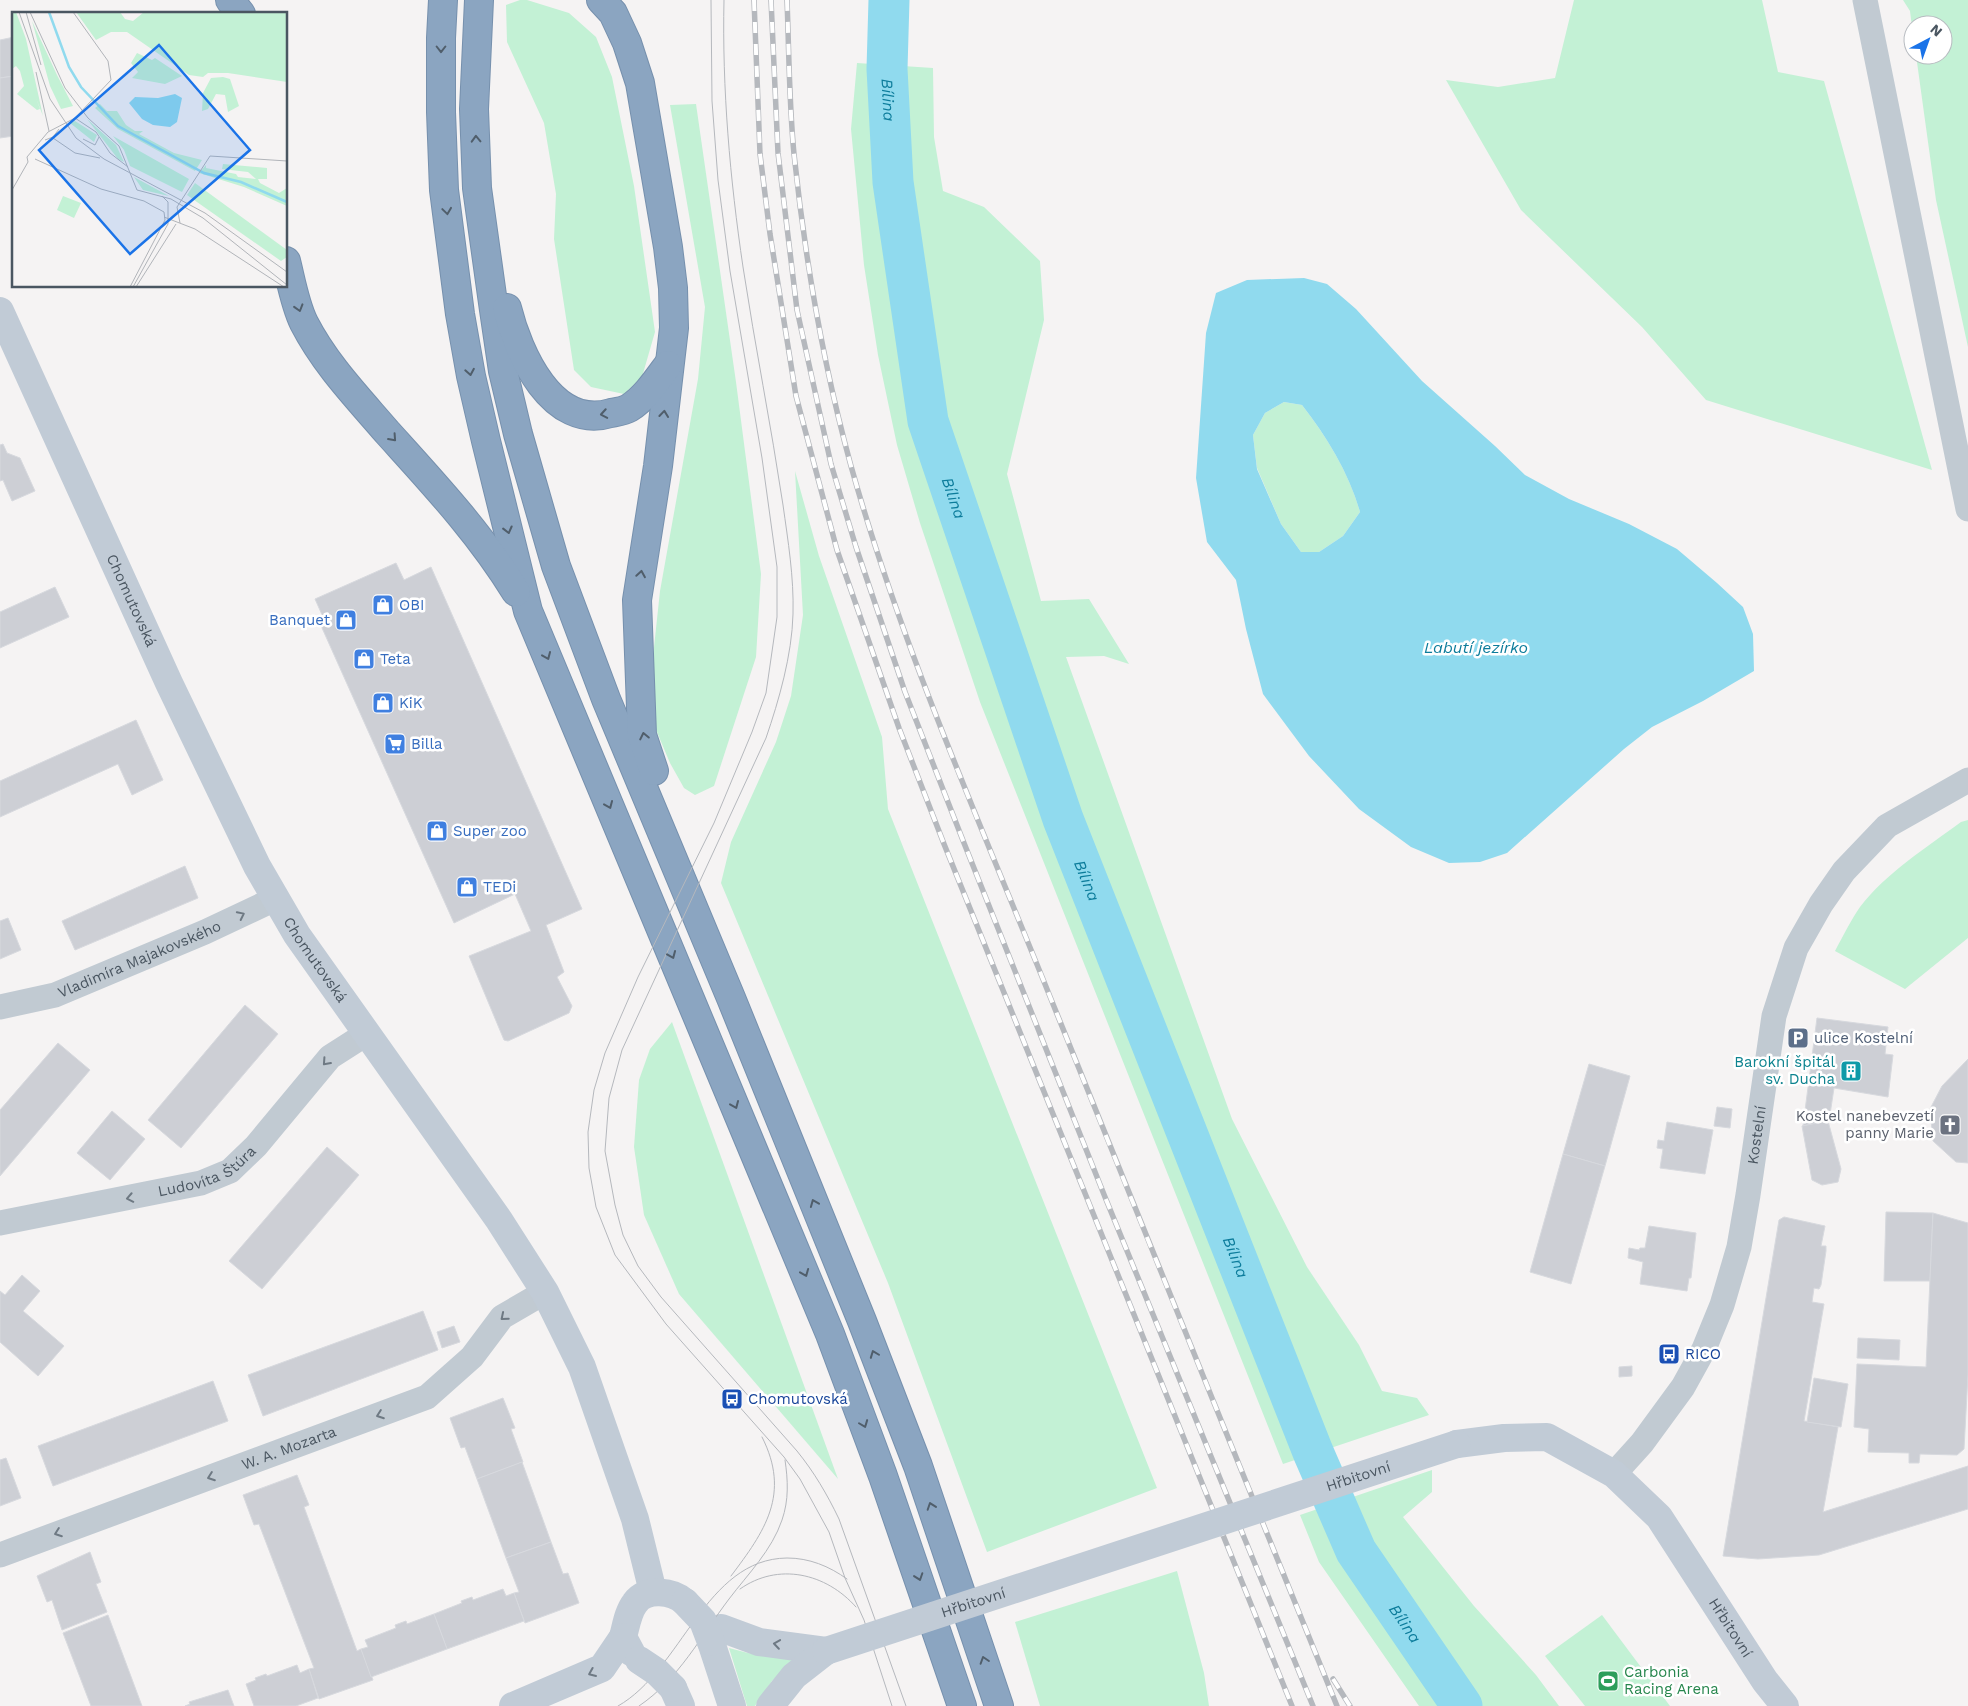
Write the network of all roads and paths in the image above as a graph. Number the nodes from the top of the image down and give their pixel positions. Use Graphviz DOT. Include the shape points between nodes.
graph roads {
  1 [pos="230,0"];
  2 [pos="443,0"];
  3 [pos="479,0"];
  4 [pos="601,0"];
  5 [pos="1865,0"];
  6 [pos="239,12"];
  7 [pos="477,188"];
  8 [pos="288,268"];
  9 [pos="0,311"];
  10 [pos="668,366"];
  11 [pos="1968,509"];
  12 [pos="528,611"];
  13 [pos="1968,780"];
  14 [pos="275,899"];
  15 [pos="731,998"];
  16 [pos="0,1007"];
  17 [pos="366,1034"];
  18 [pos="0,1223"];
  19 [pos="545,1292"];
  20 [pos="1614,1474"];
  21 [pos="0,1555"];
  22 [pos="653,1592"];
  23 [pos="705,1623"];
  24 [pos="623,1637"];
  25 [pos="826,1651"];
  26 [pos="677,1697"];
  27 [pos="513,1706"];
  28 [pos="732,1706"];
  29 [pos="770,1706"];
  30 [pos="962,1706"];
  31 [pos="998,1706"];
  32 [pos="1785,1706"];
  1 -- 6 [label="highway"];
  2 -- 12 [label="highway, one-way" via="441,112 444,190 460,314 471,376"];
  7 -- 3 [label="highway, one-way" via="474,109"];
  4 -- 10 [label="highway" via="613,13 640,83 673,288 674,328"];
  5 -- 11 [label="street"];
  10 -- 7 [label="highway, one-way" via="629,408 603,416 584,416 560,405 546,390 523,354 508,314"];
  7 -- 15 [label="highway" via="503,371 556,566 606,698"];
  8 -- 12 [label="highway, one-way" via="303,321 323,356 462,515"];
  9 -- 14 [label="street, Chomutovská" via="168,683 240,834"];
  15 -- 10 [label="highway, one-way" via="642,735 636,600 658,466"];
  12 -- 30 [label="highway, one-way" via="830,1334"];
  13 -- 20 [label="street, Kostelní" via="1887,826 1844,871 1796,948 1774,1016 1747,1204 1722,1305 1704,1349 1682,1387 1642,1443"];
  16 -- 14 [label="street, Vladimíra Majakovského, one-way" via="55,995"];
  14 -- 17 [label="street, Chomutovská"];
  31 -- 15 [label="highway, one-way" via="918,1466"];
  17 -- 18 [label="street, Ludovíta Štúra, one-way" via="330,1057 256,1146 230,1171 201,1183"];
  17 -- 19 [label="street, Chomutovská" via="504,1227"];
  19 -- 21 [label="street, W. A. Mozarta, one-way" via="502,1317 472,1357 427,1397"];
  19 -- 22 [label="street, Chomutovská" via="582,1367 636,1519"];
  20 -- 25 [label="street, Hřbitovní, bridge" via="1547,1437 1457,1444"];
  20 -- 32 [label="street, Hřbitovní" via="1659,1517 1765,1682"];
  22 -- 23 [label="street" via="677,1595"];
  22 -- 24 [label="street" via="635,1601"];
  25 -- 23 [label="street, one-way" via="759,1642"];
  23 -- 28 [label="street"];
  24 -- 26 [label="street, bridge" via="629,1650 657,1672"];
  24 -- 27 [label="street, one-way" via="602,1668"];
  25 -- 29 [label="street" via="794,1676"];
}
